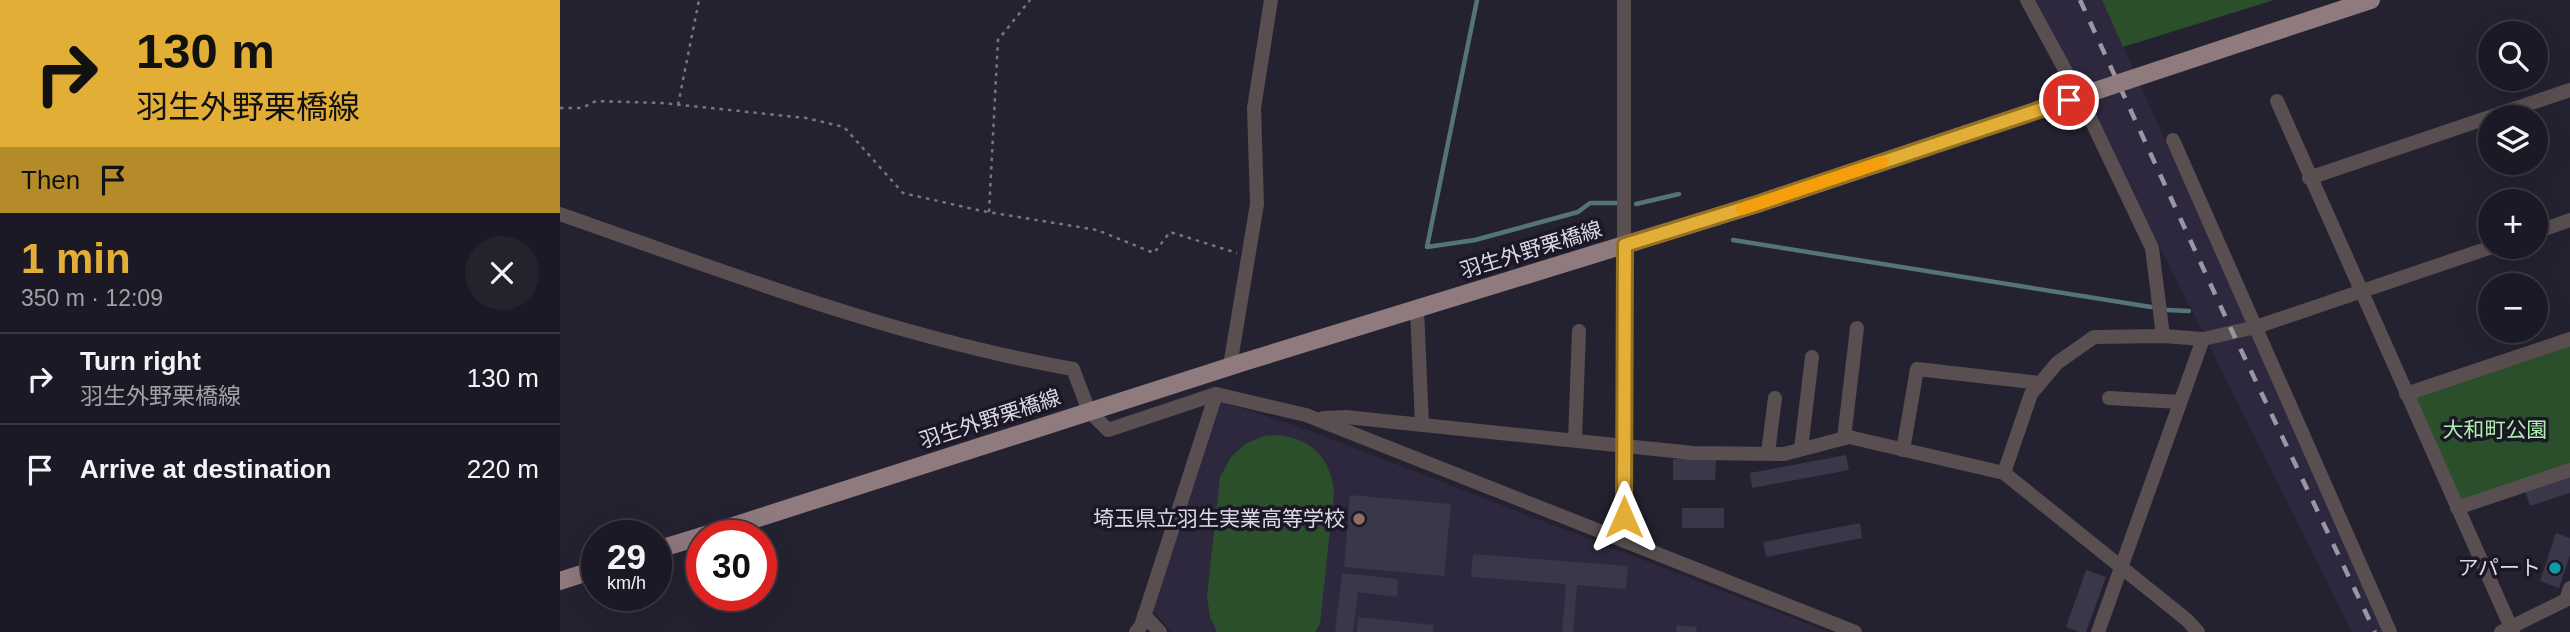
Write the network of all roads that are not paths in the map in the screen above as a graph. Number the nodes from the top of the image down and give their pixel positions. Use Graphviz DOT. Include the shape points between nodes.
graph roads {
  1 [pos="1271,0"];
  2 [pos="1624,0"];
  3 [pos="2027,0"];
  4 [pos="2371,0"];
  5 [pos="2570,90"];
  6 [pos="2277,101"];
  7 [pos="2173,140"];
  8 [pos="2309,178"];
  9 [pos="560,214"];
  10 [pos="2570,220"];
  11 [pos="2548,228"];
  12 [pos="1625,245"];
  13 [pos="2478,252"];
  14 [pos="2360,291"];
  15 [pos="1417,309"];
  16 [pos="2256,327"];
  17 [pos="1857,328"];
  18 [pos="1579,331"];
  19 [pos="2163,336"];
  20 [pos="2570,339"];
  21 [pos="2203,340"];
  22 [pos="1812,357"];
  23 [pos="1230,366"];
  24 [pos="2040,383"];
  25 [pos="1216,394"];
  26 [pos="2406,394"];
  27 [pos="1775,398"];
  28 [pos="2109,398"];
  29 [pos="2180,402"];
  30 [pos="1089,411"];
  31 [pos="1314,418"];
  32 [pos="1422,425"];
  33 [pos="1844,438"];
  34 [pos="1575,440"];
  35 [pos="1624,444"];
  36 [pos="1801,449"];
  37 [pos="1903,450"];
  38 [pos="1768,453"];
  39 [pos="2570,470"];
  40 [pos="2004,473"];
  41 [pos="2457,508"];
  42 [pos="752,520"];
  43 [pos="1624,541"];
  44 [pos="2120,566"];
  45 [pos="581,574"];
  46 [pos="560,581"];
  47 [pos="2569,597"];
  48 [pos="1144,615"];
  49 [pos="1836,628"];
  50 [pos="2508,630"];
  51 [pos="1136,632"];
  52 [pos="1160,632"];
  53 [pos="1855,632"];
  54 [pos="2098,632"];
  55 [pos="2198,632"];
  56 [pos="2390,632"];
  1 -- 23 [label="street" via="1255,108 1257,204"];
  2 -- 12 [label="street"];
  3 -- 19 [label="street" via="2152,248"];
  4 -- 12 [label="main road, 羽生外野栗橋線, bridge"];
  5 -- 8 [label="street"];
  6 -- 8 [label="street"];
  7 -- 16 [label="street"];
  8 -- 14 [label="street"];
  9 -- 30 [label="street" via="849,315 1020,360 1073,369"];
  10 -- 11 [label="street"];
  12 -- 15 [label="main road, 羽生外野栗橋線"];
  12 -- 35 [label="street"];
  13 -- 14 [label="street"];
  14 -- 16 [label="street"];
  14 -- 26 [label="street"];
  15 -- 23 [label="main road, 羽生外野栗橋線"];
  15 -- 32 [label="street"];
  16 -- 21 [label="street"];
  16 -- 56 [label="street"];
  17 -- 33 [label="street"];
  18 -- 34 [label="street"];
  19 -- 21 [label="street"];
  19 -- 24 [label="street" via="2094,337 2057,363"];
  20 -- 26 [label="street"];
  21 -- 29 [label="street"];
  22 -- 36 [label="street"];
  23 -- 30 [label="main road, 羽生外野栗橋線"];
  24 -- 37 [label="street" via="1917,369"];
  24 -- 40 [label="street" via="2031,394"];
  25 -- 30 [label="street" via="1108,430"];
  25 -- 31 [label="street"];
  25 -- 48 [label="street"];
  26 -- 41 [label="street"];
  27 -- 38 [label="street"];
  28 -- 29 [label="street"];
  29 -- 44 [label="street"];
  30 -- 42 [label="main road, 羽生外野栗橋線"];
  31 -- 32 [label="street"];
  31 -- 43 [label="street"];
  32 -- 34 [label="street"];
  33 -- 36 [label="street"];
  33 -- 37 [label="street"];
  34 -- 35 [label="street"];
  35 -- 38 [label="street" via="1693,453"];
  35 -- 43 [label="street"];
  36 -- 38 [label="street"];
  37 -- 40 [label="street"];
  39 -- 41 [label="street"];
  40 -- 44 [label="street"];
  41 -- 50 [label="street"];
  43 -- 49 [label="street"];
  44 -- 54 [label="street"];
  44 -- 55 [label="street"];
  45 -- 46 [label="main road"];
  47 -- 50 [label="street"];
  48 -- 51 [label="street"];
  48 -- 52 [label="street"];
  49 -- 53 [label="street"];
}
